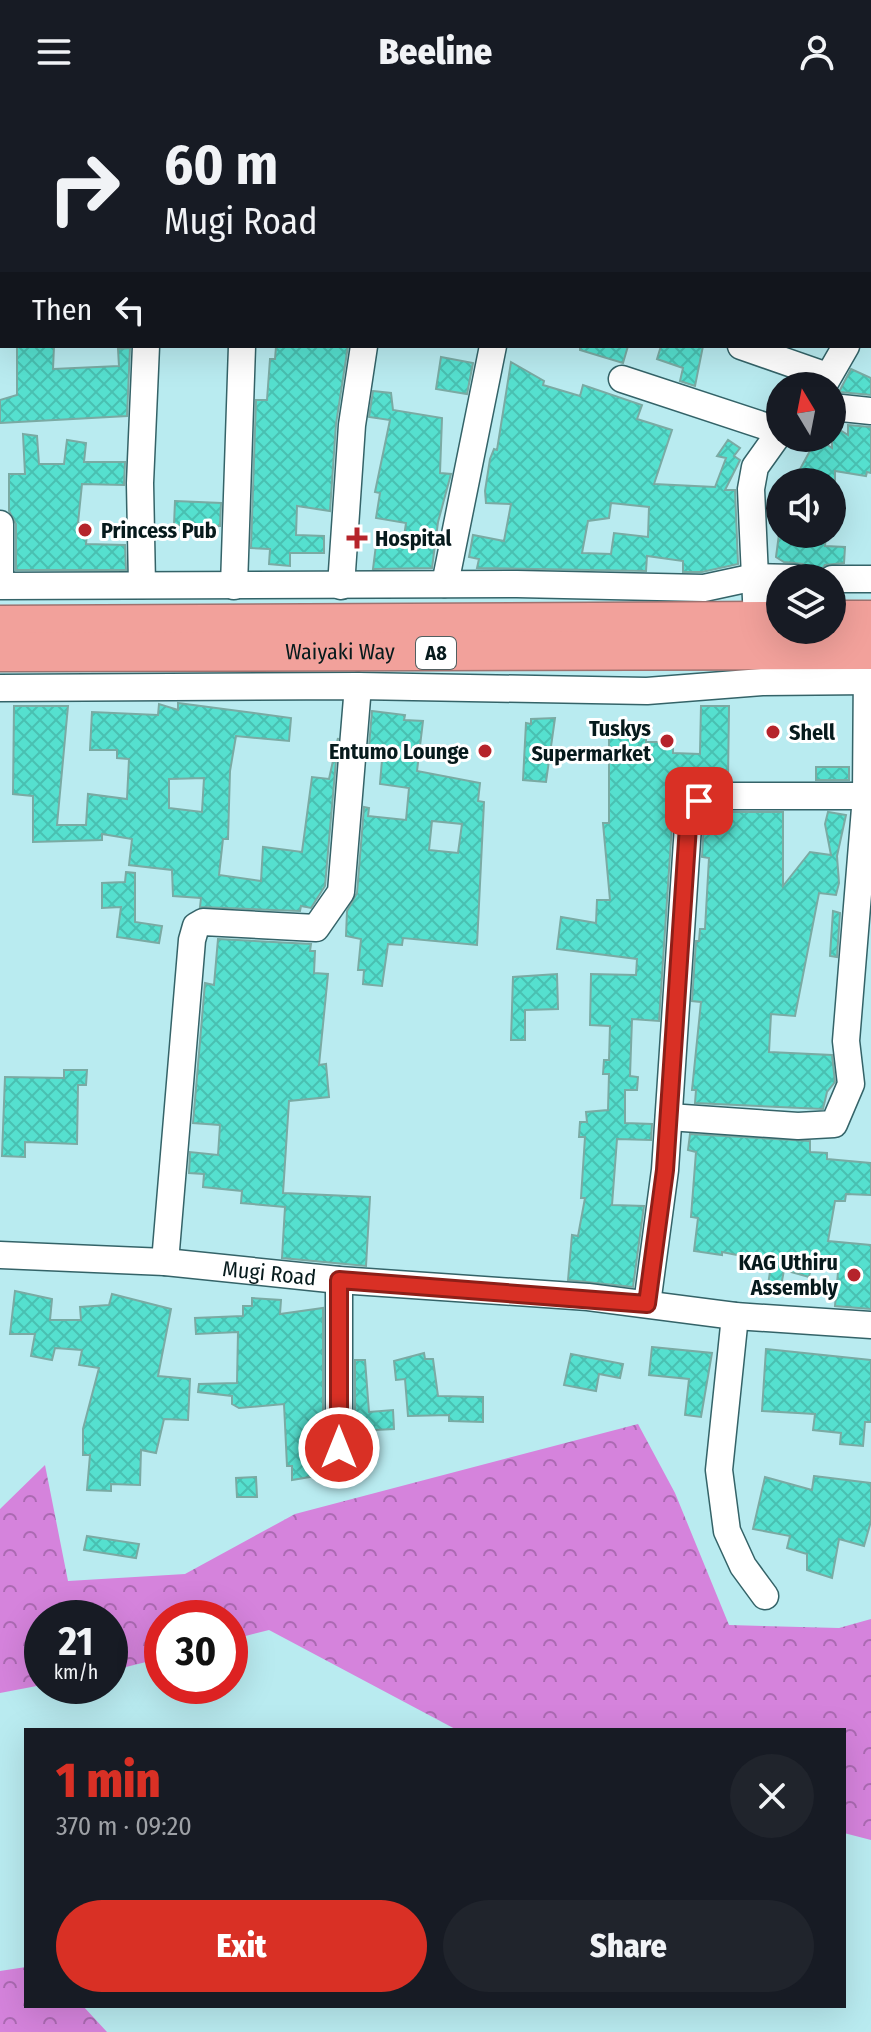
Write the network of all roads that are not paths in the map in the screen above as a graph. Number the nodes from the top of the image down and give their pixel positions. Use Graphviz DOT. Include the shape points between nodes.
graph roads {
  1 [pos="146,348"];
  2 [pos="242,348"];
  3 [pos="364,348"];
  4 [pos="493,348"];
  5 [pos="746,348"];
  6 [pos="845,348"];
  7 [pos="803,372"];
  8 [pos="830,372"];
  9 [pos="622,379"];
  10 [pos="846,408"];
  11 [pos="871,411"];
  12 [pos="766,427"];
  13 [pos="766,452"];
  14 [pos="0,524"];
  15 [pos="0,575"];
  16 [pos="755,577"];
  17 [pos="766,577"];
  18 [pos="846,579"];
  19 [pos="871,579"];
  20 [pos="445,584"];
  21 [pos="142,585"];
  22 [pos="0,586"];
  23 [pos="234,586"];
  24 [pos="341,586"];
  25 [pos="766,614"];
  26 [pos="766,621"];
  27 [pos="0,625"];
  28 [pos="846,634"];
  29 [pos="0,652"];
  30 [pos="869,657"];
  31 [pos="358,686"];
  32 [pos="0,688"];
  33 [pos="866,796"];
  34 [pos="669,1117"];
  35 [pos="0,1255"];
  36 [pos="165,1262"];
  37 [pos="339,1280"];
  38 [pos="647,1304"];
  39 [pos="735,1316"];
  40 [pos="871,1325"];
  41 [pos="339,1448"];
  42 [pos="765,1596"];
  1 -- 21 [label="street"];
  2 -- 23 [label="street"];
  3 -- 24 [label="street" via="352,425"];
  4 -- 20 [label="street"];
  5 -- 7 [label="street"];
  6 -- 8 [label="street"];
  9 -- 12 [label="street"];
  10 -- 11 [label="street"];
  13 -- 16 [label="street" via="755,467 751,489"];
  14 -- 15 [label="street"];
  16 -- 17 [label="street"];
  16 -- 20 [label="street" via="704,588"];
  16 -- 25 [label="street"];
  18 -- 19 [label="street"];
  20 -- 24 [label="street"];
  21 -- 22 [label="street"];
  21 -- 23 [label="street"];
  23 -- 24 [label="street"];
  26 -- 27 [label="highway, Waiyaki Way / A8"];
  28 -- 30 [label="highway"];
  29 -- 30 [label="highway, Waiyaki Way / A8"];
  30 -- 31 [label="street" via="762,682 649,691"];
  30 -- 33 [label="street"];
  31 -- 32 [label="street"];
  31 -- 36 [label="street" via="341,892 333,908 316,928 203,922 196,926"];
  33 -- 34 [label="street" via="710,796 689,811"];
  33 -- 34 [label="street" via="846,1041 851,1084 834,1124"];
  34 -- 38 [label="street"];
  35 -- 36 [label="street, Mugi Road"];
  36 -- 37 [label="street, Mugi Road"];
  37 -- 38 [label="street, Mugi Road"];
  37 -- 41 [label="street"];
  38 -- 39 [label="street, Mugi Road"];
  39 -- 40 [label="street, Mugi Road"];
  39 -- 42 [label="street" via="719,1470 727,1531"];
}
